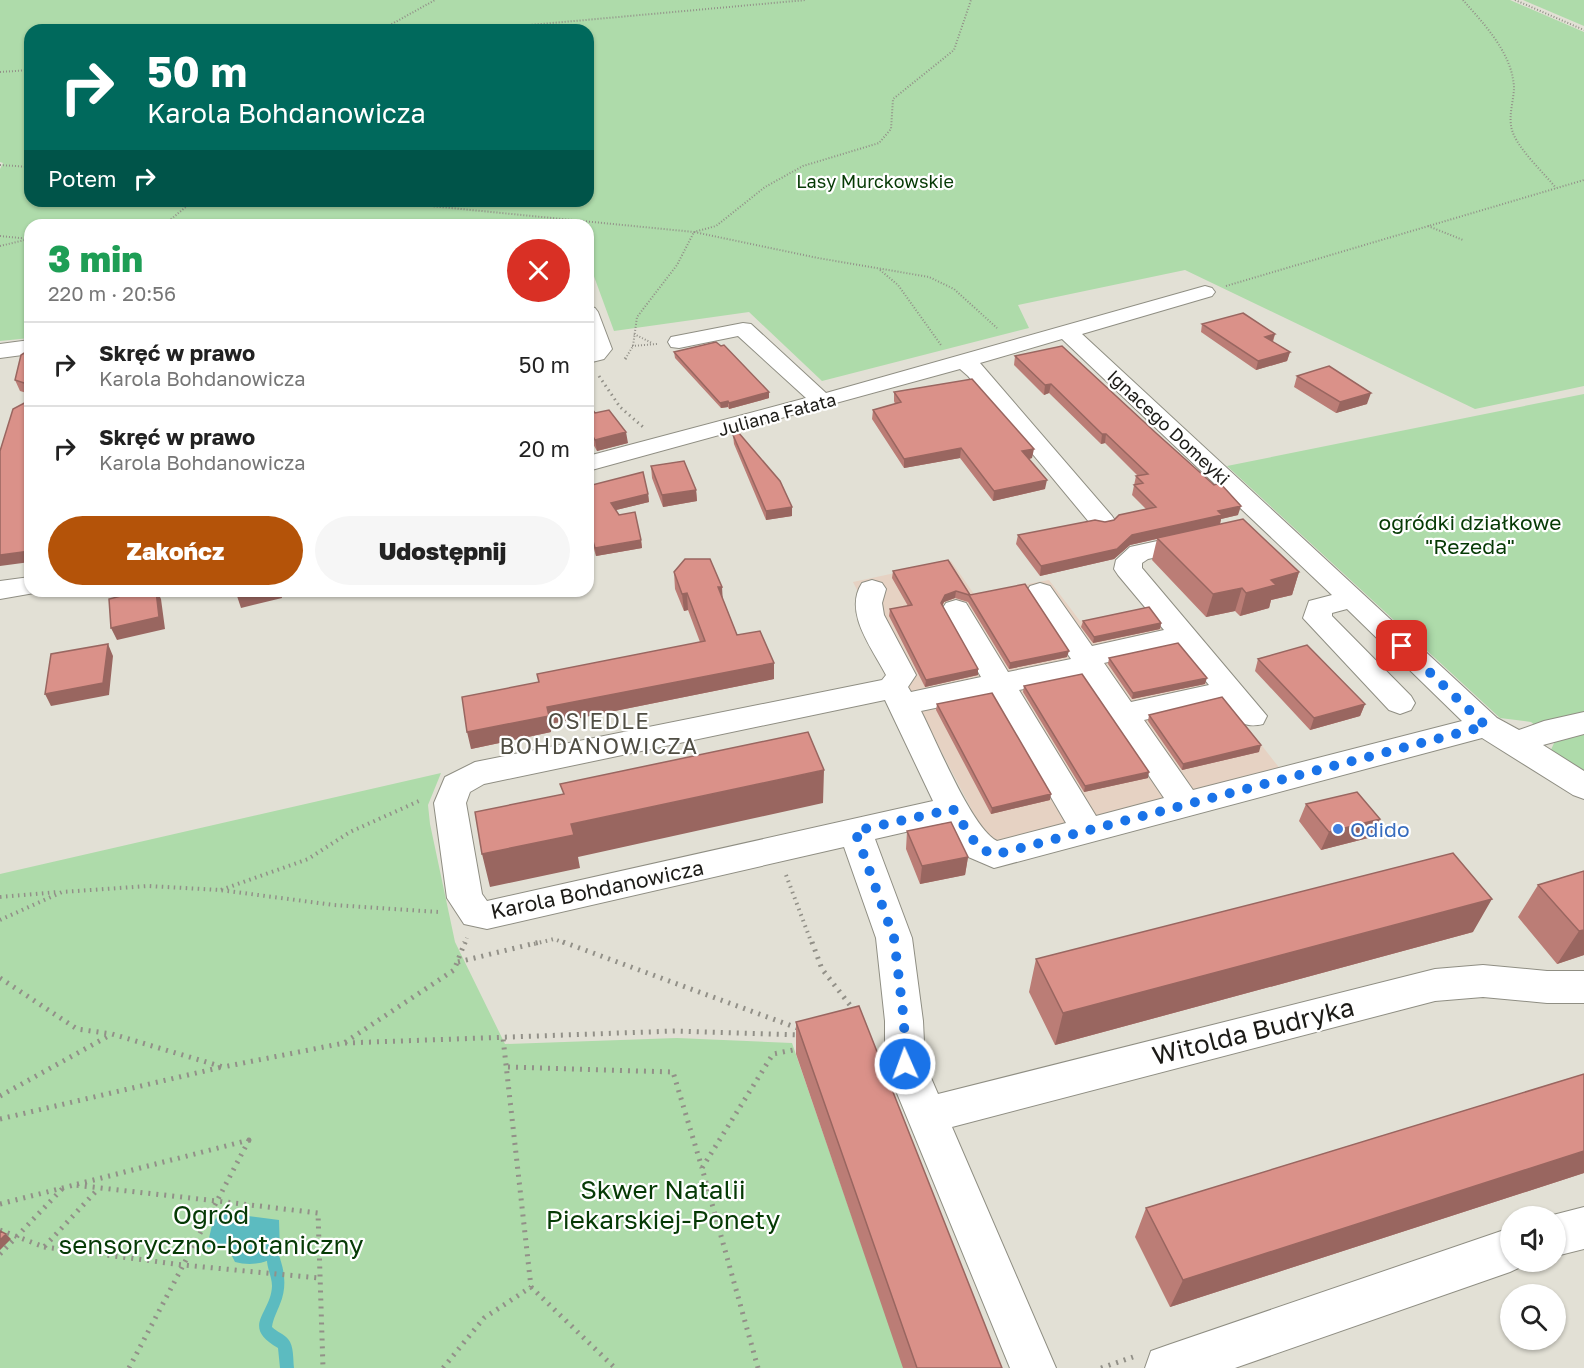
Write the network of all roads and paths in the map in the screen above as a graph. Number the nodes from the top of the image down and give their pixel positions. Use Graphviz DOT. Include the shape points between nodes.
graph roads {
  1 [pos="435,0"];
  2 [pos="806,0"];
  3 [pos="970,0"];
  4 [pos="1463,0"];
  5 [pos="1515,0"];
  6 [pos="392,24"];
  7 [pos="541,24"];
  8 [pos="1584,30"];
  9 [pos="24,70"];
  10 [pos="0,72"];
  11 [pos="0,165"];
  12 [pos="24,167"];
  13 [pos="1584,180"];
  14 [pos="1556,188"];
  15 [pos="186,207"];
  16 [pos="440,207"];
  17 [pos="171,219"];
  18 [pos="559,219"];
  19 [pos="594,222"];
  20 [pos="1428,226"];
  21 [pos="694,232"];
  22 [pos="0,236"];
  23 [pos="24,238"];
  24 [pos="24,240"];
  25 [pos="1463,240"];
  26 [pos="0,246"];
  27 [pos="879,269"];
  28 [pos="1205,292"];
  29 [pos="1066,331"];
  30 [pos="634,334"];
  31 [pos="679,342"];
  32 [pos="656,344"];
  33 [pos="1020,345"];
  34 [pos="633,346"];
  35 [pos="24,349"];
  36 [pos="0,351"];
  37 [pos="595,359"];
  38 [pos="621,362"];
  39 [pos="962,362"];
  40 [pos="607,372"];
  41 [pos="599,376"];
  42 [pos="822,401"];
  43 [pos="668,443"];
  44 [pos="594,462"];
  45 [pos="1103,522"];
  46 [pos="1273,523"];
  47 [pos="24,587"];
  48 [pos="872,589"];
  49 [pos="0,590"];
  50 [pos="1040,592"];
  51 [pos="1352,598"];
  52 [pos="956,609"];
  53 [pos="1168,639"];
  54 [pos="1087,661"];
  55 [pos="1001,683"];
  56 [pos="1209,695"];
  57 [pos="896,697"];
  58 [pos="1400,703"];
  59 [pos="1123,714"];
  60 [pos="1252,716"];
  61 [pos="1584,723"];
  62 [pos="1486,726"];
  63 [pos="1517,742"];
  64 [pos="456,786"];
  65 [pos="1584,787"];
  66 [pos="1185,804"];
  67 [pos="953,809"];
  68 [pos="1088,830"];
  69 [pos="855,831"];
  70 [pos="776,849"];
  71 [pos="220,890"];
  72 [pos="62,892"];
  73 [pos="0,897"];
  74 [pos="477,914"];
  75 [pos="0,920"];
  76 [pos="458,962"];
  77 [pos="0,978"];
  78 [pos="1584,987"];
  79 [pos="859,1016"];
  80 [pos="112,1034"];
  81 [pos="503,1038"];
  82 [pos="344,1043"];
  83 [pos="801,1048"];
  84 [pos="223,1067"];
  85 [pos="508,1067"];
  86 [pos="0,1096"];
  87 [pos="927,1115"];
  88 [pos="0,1119"];
  89 [pos="702,1168"];
  90 [pos="74,1185"];
  91 [pos="63,1188"];
  92 [pos="100,1188"];
  93 [pos="217,1201"];
  94 [pos="0,1204"];
  95 [pos="1584,1228"];
  96 [pos="0,1230"];
  97 [pos="1566,1232"];
  98 [pos="17,1236"];
  99 [pos="44,1247"];
  100 [pos="1500,1253"];
  101 [pos="0,1254"];
  102 [pos="183,1265"];
  103 [pos="319,1278"];
  104 [pos="531,1287"];
  105 [pos="129,1368"];
  106 [pos="323,1368"];
  107 [pos="443,1368"];
  108 [pos="615,1368"];
  109 [pos="758,1368"];
  110 [pos="1033,1368"];
  111 [pos="1168,1368"];
  1 -- 6 [label="path"];
  2 -- 7 [label="path"];
  3 -- 21 [label="path" via="954,50 893,99 891,129 879,143 803,166 765,187 716,226"];
  4 -- 14 [label="path" via="1490,31 1512,70 1512,131"];
  5 -- 8 [label="path"];
  9 -- 10 [label="path"];
  11 -- 12 [label="path"];
  13 -- 14 [label="path"];
  14 -- 20 [label="path"];
  15 -- 17 [label="path"];
  16 -- 18 [label="path"];
  19 -- 21 [label="path"];
  20 -- 25 [label="path"];
  20 -- 28 [label="path"];
  21 -- 27 [label="path"];
  21 -- 30 [label="path" via="677,265 637,317"];
  22 -- 23 [label="path"];
  24 -- 26 [label="path"];
  27 -- 33 [label="path" via="929,277 954,289"];
  27 -- 39 [label="path" via="898,285 937,340"];
  28 -- 29 [label="street, Juliana Fałata"];
  29 -- 33 [label="street, Juliana Fałata"];
  29 -- 46 [label="street, Ignacego Domeyki"];
  30 -- 32 [label="path"];
  30 -- 34 [label="path"];
  31 -- 32 [label="path"];
  31 -- 42 [label="street" via="743,329"];
  32 -- 34 [label="path"];
  33 -- 39 [label="street, Juliana Fałata"];
  34 -- 37 [label="path"];
  34 -- 38 [label="path"];
  35 -- 36 [label="street"];
  37 -- 41 [label="path"];
  39 -- 42 [label="street, Juliana Fałata"];
  39 -- 45 [label="street" via="976,371"];
  40 -- 41 [label="path"];
  41 -- 43 [label="path" via="620,407"];
  42 -- 43 [label="street, Juliana Fałata"];
  43 -- 44 [label="street, Juliana Fałata"];
  46 -- 51 [label="street, Ignacego Domeyki"];
  46 -- 60 [label="street" via="1139,553 1129,560 1128,569"];
  47 -- 49 [label="street"];
  48 -- 57 [label="street" via="870,615 901,675"];
  50 -- 54 [label="street"];
  51 -- 58 [label="street" via="1319,607 1317,618"];
  51 -- 62 [label="street, Ignacego Domeyki"];
  52 -- 55 [label="street"];
  53 -- 54 [label="street"];
  54 -- 55 [label="street"];
  54 -- 59 [label="street"];
  55 -- 57 [label="street"];
  55 -- 68 [label="street"];
  56 -- 59 [label="street"];
  57 -- 64 [label="street" via="882,690 475,774"];
  57 -- 67 [label="street"];
  59 -- 66 [label="street"];
  61 -- 63 [label="street"];
  62 -- 63 [label="street, Ignacego Domeyki"];
  62 -- 66 [label="street"];
  63 -- 65 [label="street, Ignacego Domeyki"];
  64 -- 71 [label="path" via="350,832 308,859"];
  64 -- 74 [label="street, Karola Bohdanowicza" via="450,803 465,898"];
  66 -- 68 [label="street"];
  67 -- 68 [label="street" via="978,847 994,855"];
  67 -- 69 [label="street, Karola Bohdanowicza"];
  69 -- 70 [label="street, Karola Bohdanowicza"];
  69 -- 87 [label="street" via="894,938 905,1064"];
  70 -- 74 [label="street, Karola Bohdanowicza" via="487,915"];
  70 -- 79 [label="path" via="822,969"];
  71 -- 72 [label="path" via="148,886"];
  71 -- 74 [label="path" via="334,905"];
  72 -- 73 [label="path"];
  72 -- 75 [label="path"];
  74 -- 76 [label="path"];
  76 -- 81 [label="path" via="554,939 807,1033 675,1031"];
  76 -- 82 [label="path" via="454,970"];
  77 -- 80 [label="path" via="77,1029"];
  78 -- 87 [label="street, Witolda Budryka" via="1483,981 1435,985"];
  80 -- 84 [label="path"];
  80 -- 86 [label="path"];
  81 -- 82 [label="path"];
  81 -- 85 [label="path"];
  82 -- 84 [label="path"];
  83 -- 89 [label="path" via="773,1054"];
  84 -- 88 [label="path"];
  85 -- 89 [label="path" via="673,1072"];
  85 -- 104 [label="path"];
  87 -- 110 [label="street"];
  89 -- 109 [label="path"];
  90 -- 91 [label="path"];
  90 -- 92 [label="path"];
  90 -- 93 [label="path" via="249,1140"];
  91 -- 94 [label="path"];
  91 -- 98 [label="path"];
  92 -- 93 [label="path"];
  92 -- 99 [label="path"];
  93 -- 102 [label="path"];
  93 -- 103 [label="path" via="318,1213"];
  95 -- 97 [label="street"];
  96 -- 98 [label="path"];
  98 -- 99 [label="path"];
  98 -- 101 [label="path"];
  99 -- 102 [label="path"];
  100 -- 111 [label="street"];
  102 -- 103 [label="path"];
  102 -- 105 [label="path"];
  103 -- 106 [label="path"];
  104 -- 107 [label="path" via="484,1318"];
  104 -- 108 [label="path"];
}
